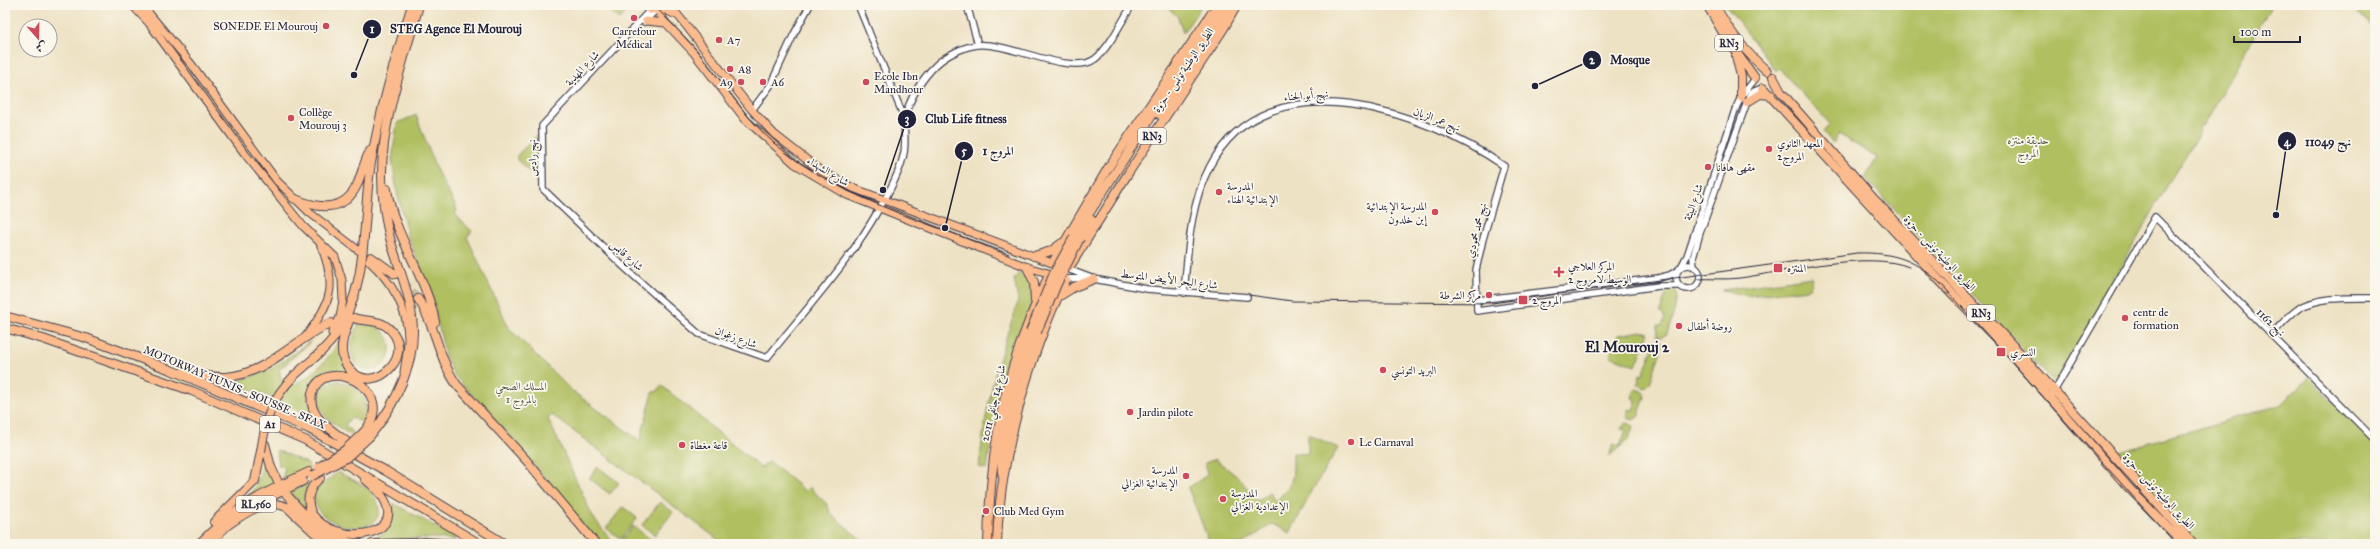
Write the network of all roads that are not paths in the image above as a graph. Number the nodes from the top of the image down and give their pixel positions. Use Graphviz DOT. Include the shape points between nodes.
graph roads {
  1 [pos="132,5"];
  2 [pos="142,5"];
  3 [pos="412,5"];
  4 [pos="419,5"];
  5 [pos="670,5"];
  6 [pos="810,5"];
  7 [pos="858,5"];
  8 [pos="967,5"];
  9 [pos="1132,5"];
  10 [pos="1217,5"];
  11 [pos="1223,5"];
  12 [pos="1232,5"];
  13 [pos="1237,5"];
  14 [pos="1707,5"];
  15 [pos="1715,5"];
  16 [pos="656,7"];
  17 [pos="679,17"];
  18 [pos="646,21"];
  19 [pos="666,24"];
  20 [pos="638,25"];
  21 [pos="978,45"];
  22 [pos="1734,50"];
  23 [pos="1770,74"];
  24 [pos="1755,79"];
  25 [pos="1763,88"];
  26 [pos="1772,96"];
  27 [pos="1744,100"];
  28 [pos="1357,106"];
  29 [pos="752,110"];
  30 [pos="905,120"];
  31 [pos="542,126"];
  32 [pos="374,146"];
  33 [pos="384,150"];
  34 [pos="1504,166"];
  35 [pos="543,189"];
  36 [pos="293,198"];
  37 [pos="884,199"];
  38 [pos="879,209"];
  39 [pos="1077,237"];
  40 [pos="1065,239"];
  41 [pos="319,241"];
  42 [pos="358,250"];
  43 [pos="1034,256"];
  44 [pos="370,259"];
  45 [pos="1052,263"];
  46 [pos="1027,267"];
  47 [pos="1694,267"];
  48 [pos="1680,268"];
  49 [pos="1070,269"];
  50 [pos="395,274"];
  51 [pos="1049,274"];
  52 [pos="1066,279"];
  53 [pos="1091,279"];
  54 [pos="1679,286"];
  55 [pos="357,290"];
  56 [pos="1184,293"];
  57 [pos="1247,297"];
  58 [pos="418,298"];
  59 [pos="2375,298"];
  60 [pos="1056,299"];
  61 [pos="1477,300"];
  62 [pos="1035,303"];
  63 [pos="5,316"];
  64 [pos="331,323"];
  65 [pos="5,328"];
  66 [pos="1034,332"];
  67 [pos="435,333"];
  68 [pos="699,334"];
  69 [pos="2271,335"];
  70 [pos="43,339"];
  71 [pos="302,341"];
  72 [pos="60,350"];
  73 [pos="316,355"];
  74 [pos="404,362"];
  75 [pos="171,370"];
  76 [pos="403,379"];
  77 [pos="2052,394"];
  78 [pos="367,434"];
  79 [pos="2375,440"];
  80 [pos="263,451"];
  81 [pos="347,461"];
  82 [pos="386,471"];
  83 [pos="314,475"];
  84 [pos="991,477"];
  85 [pos="1004,479"];
  86 [pos="277,480"];
  87 [pos="286,494"];
  88 [pos="228,525"];
  89 [pos="196,544"];
  90 [pos="200,544"];
  91 [pos="208,544"];
  92 [pos="334,544"];
  93 [pos="360,544"];
  94 [pos="372,544"];
  95 [pos="409,544"];
  96 [pos="458,544"];
  97 [pos="480,544"];
  98 [pos="505,544"];
  99 [pos="596,544"];
  100 [pos="988,544"];
  101 [pos="997,544"];
  102 [pos="2184,544"];
  103 [pos="2194,544"];
  1 -- 41 [label="main road" via="149,23 245,154 303,226"];
  2 -- 36 [label="main road" via="192,66 270,172"];
  3 -- 32 [label="highway"];
  4 -- 33 [label="highway" via="386,132"];
  5 -- 17 [label="main road, شارع الشهداء"];
  6 -- 29 [label="street" via="770,86"];
  7 -- 30 [label="street"];
  8 -- 21 [label="street"];
  9 -- 21 [label="street" via="1102,52 1089,63 1069,64 993,46"];
  10 -- 40 [label="highway, الطريق الوطنية تونس - حزوة / RN3" via="1108,168"];
  11 -- 39 [label="highway"];
  12 -- 39 [label="highway"];
  13 -- 49 [label="highway, الطريق الوطنية تونس - حزوة / RN3" via="1105,209"];
  14 -- 22 [label="highway, RN3"];
  15 -- 23 [label="highway, الطريق الوطنية تونس - حزوة / RN3" via="1737,41"];
  16 -- 17 [label="main road" via="668,10"];
  16 -- 18 [label="street"];
  16 -- 19 [label="main road, شارع الشهداء"];
  16 -- 20 [label="street, شارع المهدية"];
  17 -- 29 [label="main road, شارع الشهداء"];
  18 -- 19 [label="main road"];
  18 -- 20 [label="street"];
  19 -- 38 [label="main road, شارع الشهداء" via="694,53 745,119 768,142 815,178"];
  20 -- 31 [label="street, شارع المهدية"];
  21 -- 30 [label="street" via="956,52 933,68 919,87"];
  22 -- 24 [label="highway, RN3"];
  22 -- 27 [label="highway"];
  23 -- 24 [label="highway" via="1760,72"];
  23 -- 25 [label="highway" via="1770,86"];
  23 -- 77 [label="highway, الطريق الوطنية تونس - حزوة / RN3" via="1781,92 1822,141"];
  24 -- 25 [label="highway, RN3" via="1757,85"];
  24 -- 27 [label="street, شارع البيئة"];
  25 -- 26 [label="highway, الطريق الوطنية تونس - حزوة / RN3"];
  25 -- 27 [label="street, شارع البيئة" via="1752,92"];
  26 -- 27 [label="highway" via="1760,94"];
  26 -- 77 [label="highway, الطريق الوطنية تونس - حزوة / RN3" via="1869,204"];
  27 -- 47 [label="street, شارع البيئة" via="1700,233 1693,258"];
  27 -- 48 [label="street, شارع البيئة"];
  28 -- 34 [label="street, نهج عمر الزيان" via="1388,113 1451,134"];
  28 -- 56 [label="street, نهج أبو الحناء" via="1320,102 1275,109 1259,116 1242,129 1217,155 1202,184 1194,213"];
  29 -- 37 [label="main road, شارع الشهداء" via="774,134 821,171 852,188"];
  30 -- 37 [label="street" via="906,146 903,159"];
  31 -- 35 [label="street, نهج رادس"];
  32 -- 36 [label="highway" via="367,157 356,188 343,201 332,206 319,207"];
  32 -- 55 [label="highway" via="366,191"];
  33 -- 67 [label="highway" via="386,185 392,210 423,285 434,318"];
  33 -- 76 [label="highway" via="382,175 385,217 413,318 413,338"];
  34 -- 61 [label="street, نهج محمد محمودي" via="1480,254 1476,278"];
  35 -- 68 [label="street, شارع قابس"];
  36 -- 42 [label="main road"];
  37 -- 38 [label="street"];
  37 -- 43 [label="main road, شارع الشهداء"];
  38 -- 46 [label="main road, شارع الشهداء"];
  38 -- 68 [label="street, شارع زغوان" via="844,264 767,358"];
  39 -- 66 [label="highway, bridge" via="1052,280"];
  40 -- 43 [label="highway" via="1051,251"];
  40 -- 45 [label="highway, الطريق الوطنية تونس - حزوة / RN3"];
  41 -- 71 [label="main road" via="330,270 330,290 323,311"];
  41 -- 73 [label="main road" via="337,261 342,280 343,300 338,322"];
  43 -- 45 [label="main road, شارع الشهداء"];
  44 -- 50 [label="highway"];
  44 -- 74 [label="main road" via="389,282 400,304 408,333"];
  45 -- 49 [label="highway" via="1064,262"];
  45 -- 51 [label="highway, الطريق الوطنية تونس - حزوة / RN3"];
  46 -- 51 [label="main road, شارع الشهداء"];
  46 -- 62 [label="highway" via="1034,282"];
  47 -- 48 [label="street"];
  47 -- 54 [label="street" via="1699,274 1698,283 1688,290"];
  48 -- 54 [label="street" via="1676,277"];
  48 -- 61 [label="street" via="1672,274 1658,278"];
  49 -- 52 [label="highway, الطريق الوطنية تونس - حزوة / RN3"];
  49 -- 53 [label="street, شارع البحر الأبيض المتوسط"];
  51 -- 52 [label="highway" via="1054,281"];
  51 -- 62 [label="highway, شارع 14 جانفي 2011 / RN3"];
  52 -- 53 [label="street, شارع البحر الأبيض المتوسط"];
  52 -- 60 [label="highway, RN3"];
  53 -- 56 [label="street, شارع البحر الأبيض المتوسط"];
  53 -- 60 [label="highway"];
  54 -- 61 [label="street, نهج محمد محمودي" via="1659,286 1477,311"];
  55 -- 73 [label="highway" via="337,333"];
  55 -- 74 [label="highway" via="342,345 342,357 348,368 359,376 371,378 383,374 390,370 397,360 399,348 390,329 381,324 354,318 372,317 392,326 401,340"];
  56 -- 57 [label="street, شارع البحر الأبيض المتوسط"];
  58 -- 67 [label="highway"];
  59 -- 69 [label="street" via="2334,299 2308,304 2291,315"];
  60 -- 85 [label="highway, RN3" via="1026,382"];
  62 -- 84 [label="highway, شارع 14 جانفي 2011 / RN3" via="1001,405"];
  63 -- 75 [label="highway, MOTORWAY TUNIS - SOUSSE - SFAX / A1" via="86,338"];
  64 -- 71 [label="highway"];
  65 -- 70 [label="highway, MOTORWAY TUNIS - SOUSSE - SFAX / A1"];
  66 -- 84 [label="highway" via="1010,394"];
  66 -- 85 [label="highway" via="1006,435 1001,465"];
  67 -- 99 [label="highway" via="457,385 526,460"];
  69 -- 77 [label="street, نهج 1162" via="2155,217"];
  69 -- 79 [label="street, نهج 1162"];
  70 -- 72 [label="highway"];
  70 -- 81 [label="highway, MOTORWAY TUNIS - SOUSSE - SFAX / A1" via="233,407"];
  71 -- 75 [label="highway" via="266,365 244,374 214,377"];
  73 -- 80 [label="highway, RL560, bridge" via="280,391 270,408"];
  74 -- 76 [label="main road"];
  75 -- 82 [label="highway, MOTORWAY TUNIS - SOUSSE - SFAX / A1" via="309,429"];
  76 -- 78 [label="highway" via="386,414"];
  77 -- 102 [label="highway, الطريق الوطنية تونس - حزوة / RN3" via="2128,487"];
  77 -- 103 [label="highway, الطريق الوطنية تونس - حزوة / RN3"];
  78 -- 81 [label="highway, RL560, bridge"];
  78 -- 82 [label="highway" via="374,412 372,399 366,389 350,378 339,376 327,377 318,384 311,400 317,416"];
  78 -- 83 [label="highway, bridge"];
  80 -- 86 [label="highway"];
  80 -- 89 [label="highway, RL560" via="255,481 218,517"];
  81 -- 83 [label="highway, RL560, bridge"];
  81 -- 83 [label="highway" via="386,502 386,519 382,526 371,533 359,536 342,533 326,527 314,518 308,496"];
  81 -- 97 [label="highway, MOTORWAY TUNIS - SOUSSE - SFAX / A1"];
  82 -- 98 [label="highway, MOTORWAY TUNIS - SOUSSE - SFAX / A1"];
  83 -- 88 [label="highway, RL560" via="253,505"];
  83 -- 90 [label="highway" via="242,505"];
  84 -- 100 [label="highway, شارع 14 جانفي 2011 / RN3"];
  85 -- 101 [label="highway, RN3"];
  87 -- 93 [label="highway" via="320,529 341,540"];
  88 -- 91 [label="highway, RL560"];
  88 -- 92 [label="highway" via="257,507 281,504 314,534"];
  94 -- 95 [label="highway"];
  95 -- 96 [label="highway"];
}
